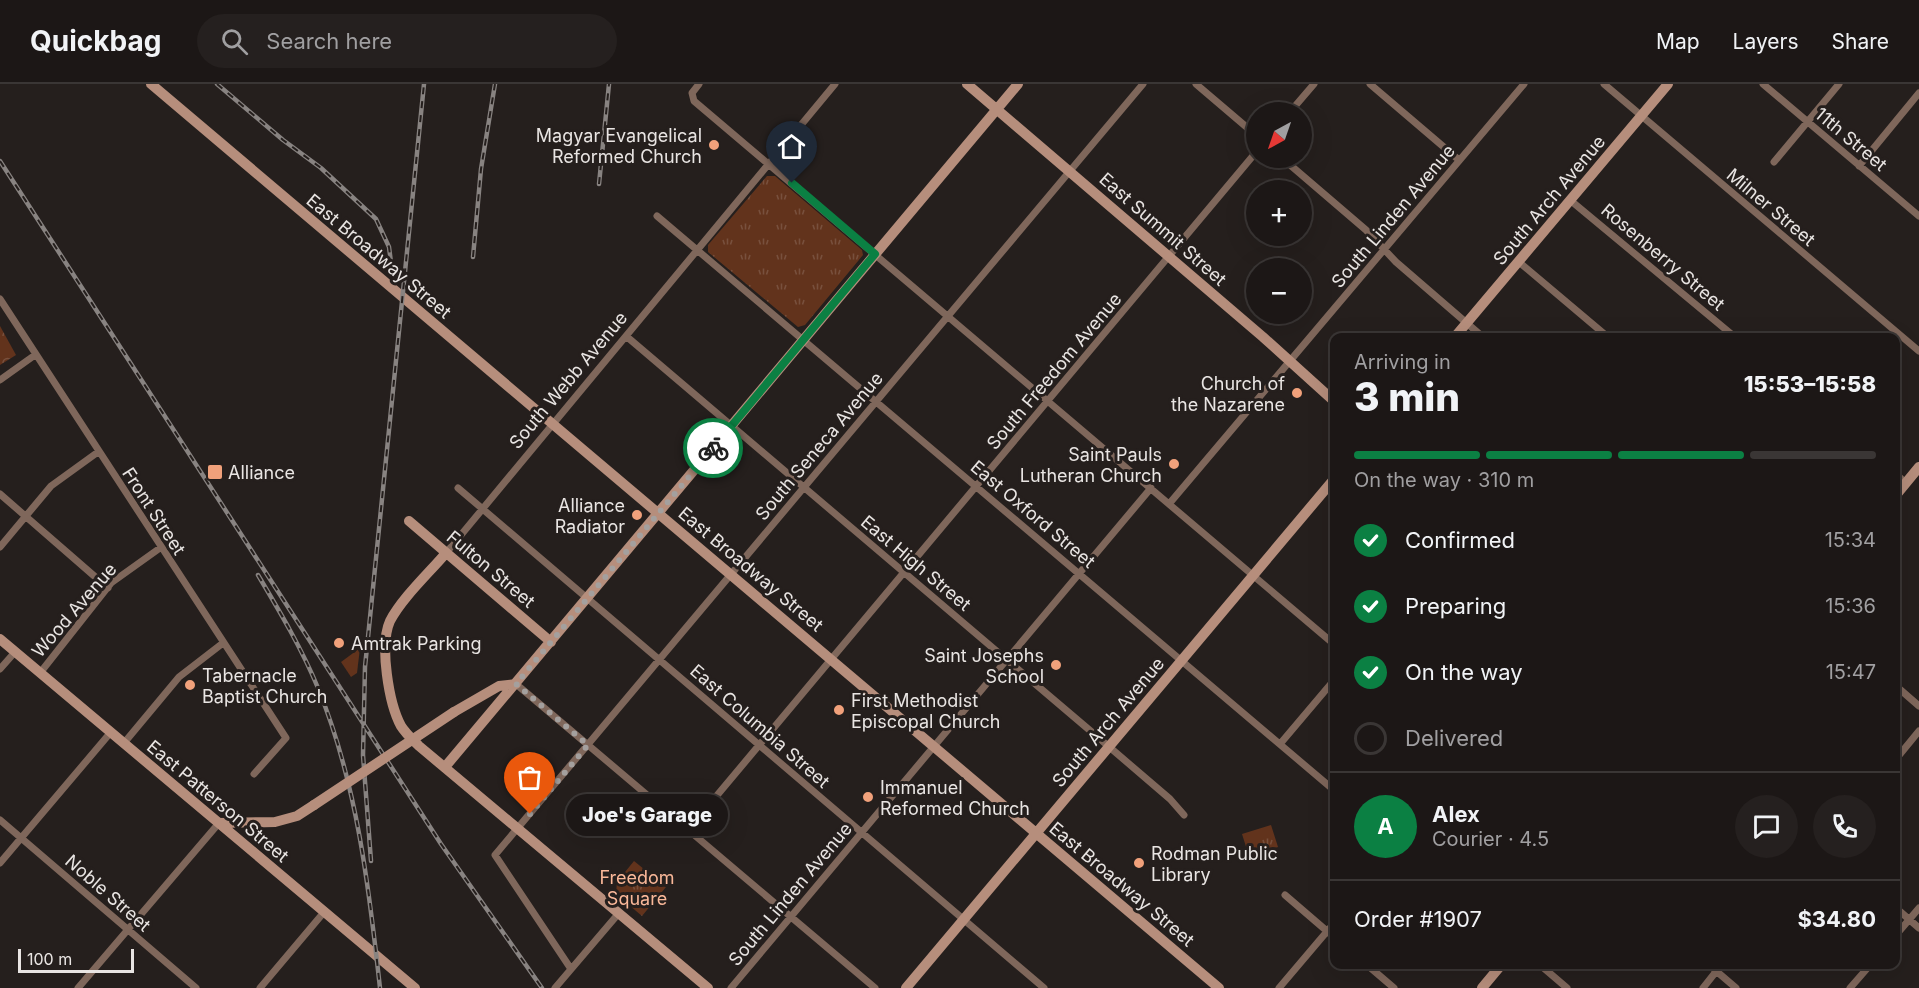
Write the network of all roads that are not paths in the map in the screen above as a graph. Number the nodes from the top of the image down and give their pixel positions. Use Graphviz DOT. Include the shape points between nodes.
graph roads {
  1 [pos="151,84"];
  2 [pos="699,84"];
  3 [pos="835,84"];
  4 [pos="967,84"];
  5 [pos="1018,84"];
  6 [pos="1143,84"];
  7 [pos="1196,84"];
  8 [pos="1314,84"];
  9 [pos="1370,84"];
  10 [pos="1524,84"];
  11 [pos="1605,84"];
  12 [pos="1668,84"];
  13 [pos="1763,84"];
  14 [pos="1839,84"];
  15 [pos="1919,93"];
  16 [pos="1299,102"];
  17 [pos="997,109"];
  18 [pos="1641,116"];
  19 [pos="1807,122"];
  20 [pos="1246,127"];
  21 [pos="1459,160"];
  22 [pos="1774,162"];
  23 [pos="769,163"];
  24 [pos="1246,164"];
  25 [pos="1859,166"];
  26 [pos="1293,168"];
  27 [pos="1070,171"];
  28 [pos="1570,200"];
  29 [pos="657,216"];
  30 [pos="1919,216"];
  31 [pos="1385,249"];
  32 [pos="698,250"];
  33 [pos="875,254"];
  34 [pos="1169,256"];
  35 [pos="1519,262"];
  36 [pos="0,299"];
  37 [pos="948,315"];
  38 [pos="1467,323"];
  39 [pos="1458,333"];
  40 [pos="1478,333"];
  41 [pos="1604,333"];
  42 [pos="1730,333"];
  43 [pos="1898,333"];
  44 [pos="1900,335"];
  45 [pos="626,336"];
  46 [pos="804,339"];
  47 [pos="1919,351"];
  48 [pos="35,355"];
  49 [pos="1290,362"];
  50 [pos="0,380"];
  51 [pos="1330,398"];
  52 [pos="1047,400"];
  53 [pos="877,401"];
  54 [pos="553,423"];
  55 [pos="732,425"];
  56 [pos="98,452"];
  57 [pos="1919,467"];
  58 [pos="1900,478"];
  59 [pos="1906,483"];
  60 [pos="1330,484"];
  61 [pos="976,486"];
  62 [pos="458,488"];
  63 [pos="804,488"];
  64 [pos="1151,488"];
  65 [pos="1900,490"];
  66 [pos="0,494"];
  67 [pos="1169,504"];
  68 [pos="483,509"];
  69 [pos="659,513"];
  70 [pos="26,515"];
  71 [pos="409,521"];
  72 [pos="0,547"];
  73 [pos="160,548"];
  74 [pos="446,553"];
  75 [pos="904,572"];
  76 [pos="1080,573"];
  77 [pos="731,574"];
  78 [pos="1254,575"];
  79 [pos="108,588"];
  80 [pos="588,598"];
  81 [pos="0,639"];
  82 [pos="1330,641"];
  83 [pos="551,642"];
  84 [pos="223,643"];
  85 [pos="15,652"];
  86 [pos="659,659"];
  87 [pos="831,659"];
  88 [pos="1007,659"];
  89 [pos="1182,660"];
  90 [pos="0,669"];
  91 [pos="40,673"];
  92 [pos="516,684"];
  93 [pos="1330,685"];
  94 [pos="1900,689"];
  95 [pos="1919,706"];
  96 [pos="1919,731"];
  97 [pos="111,732"];
  98 [pos="124,743"];
  99 [pos="1280,744"];
  100 [pos="588,745"];
  101 [pos="759,745"];
  102 [pos="934,746"];
  103 [pos="1109,746"];
  104 [pos="1900,754"];
  105 [pos="445,767"];
  106 [pos="254,774"];
  107 [pos="1330,787"];
  108 [pos="1184,815"];
  109 [pos="0,820"];
  110 [pos="219,823"];
  111 [pos="518,828"];
  112 [pos="688,830"];
  113 [pos="861,832"];
  114 [pos="1036,833"];
  115 [pos="21,838"];
  116 [pos="0,863"];
  117 [pos="1285,895"];
  118 [pos="1919,908"];
  119 [pos="1900,911"];
  120 [pos="325,912"];
  121 [pos="619,913"];
  122 [pos="790,917"];
  123 [pos="1909,919"];
  124 [pos="963,920"];
  125 [pos="1330,928"];
  126 [pos="1919,928"];
  127 [pos="128,930"];
  128 [pos="1900,930"];
  129 [pos="1327,931"];
  130 [pos="1330,934"];
  131 [pos="571,969"];
  132 [pos="1372,969"];
  133 [pos="1498,969"];
  134 [pos="1545,969"];
  135 [pos="1714,969"];
  136 [pos="1719,969"];
  137 [pos="1867,969"];
  138 [pos="1717,972"];
  139 [pos="559,986"];
  140 [pos="78,988"];
  141 [pos="196,988"];
  142 [pos="260,988"];
  143 [pos="415,988"];
  144 [pos="708,988"];
  145 [pos="731,988"];
  146 [pos="875,988"];
  147 [pos="906,988"];
  148 [pos="1044,988"];
  149 [pos="1219,988"];
  150 [pos="1280,988"];
  151 [pos="1394,988"];
  152 [pos="1482,988"];
  153 [pos="1567,988"];
  154 [pos="1703,988"];
  155 [pos="1736,988"];
  156 [pos="1850,988"];
  1 -- 54 [label="street, East Broadway Street"];
  2 -- 23 [label="street" via="692,97"];
  3 -- 23 [label="street, South Webb Avenue"];
  4 -- 17 [label="street, East Summit Street"];
  5 -- 17 [label="street"];
  6 -- 27 [label="street, South Seneca Avenue"];
  7 -- 20 [label="street"];
  8 -- 16 [label="street"];
  9 -- 21 [label="street"];
  10 -- 21 [label="street, South Linden Avenue"];
  11 -- 18 [label="street, Milner Street"];
  12 -- 18 [label="street, South Arch Avenue"];
  13 -- 19 [label="street, 11th Street"];
  14 -- 19 [label="street"];
  15 -- 25 [label="street"];
  17 -- 27 [label="street, East Summit Street"];
  17 -- 33 [label="street"];
  18 -- 28 [label="street, South Arch Avenue"];
  18 -- 43 [label="street, Milner Street"];
  19 -- 22 [label="street"];
  19 -- 25 [label="street, 11th Street"];
  21 -- 31 [label="street, South Linden Avenue"];
  23 -- 32 [label="street, South Webb Avenue"];
  23 -- 33 [label="street"];
  24 -- 34 [label="street, South Freedom Avenue"];
  25 -- 30 [label="street, 11th Street"];
  26 -- 31 [label="street"];
  27 -- 34 [label="street, East Summit Street"];
  27 -- 37 [label="street, South Seneca Avenue"];
  28 -- 35 [label="street, South Arch Avenue"];
  28 -- 42 [label="street, Rosenberry Street"];
  29 -- 32 [label="street, East Oxford Street"];
  31 -- 38 [label="street"];
  31 -- 49 [label="street, South Linden Avenue"];
  32 -- 45 [label="street, South Webb Avenue"];
  32 -- 46 [label="street, East Oxford Street"];
  33 -- 37 [label="street"];
  33 -- 46 [label="street"];
  34 -- 49 [label="street, East Summit Street"];
  34 -- 52 [label="street, South Freedom Avenue"];
  35 -- 38 [label="street, South Arch Avenue"];
  35 -- 41 [label="street"];
  36 -- 48 [label="street, Front Street"];
  37 -- 52 [label="street"];
  37 -- 53 [label="street, South Seneca Avenue"];
  38 -- 39 [label="street, South Arch Avenue"];
  38 -- 40 [label="street"];
  44 -- 47 [label="street, Milner Street"];
  45 -- 54 [label="street, South Webb Avenue"];
  45 -- 55 [label="street, East High Street"];
  46 -- 53 [label="street, East Oxford Street"];
  46 -- 55 [label="street"];
  48 -- 50 [label="street"];
  48 -- 56 [label="street, Front Street"];
  49 -- 51 [label="street, East Summit Street"];
  49 -- 67 [label="street, South Linden Avenue"];
  52 -- 61 [label="street, South Freedom Avenue"];
  52 -- 64 [label="street"];
  53 -- 61 [label="street, East Oxford Street"];
  53 -- 63 [label="street, South Seneca Avenue"];
  54 -- 68 [label="street, South Webb Avenue"];
  54 -- 69 [label="street, East Broadway Street"];
  55 -- 63 [label="street, East High Street"];
  55 -- 69 [label="street"];
  56 -- 70 [label="street" via="51,486"];
  56 -- 73 [label="street, Front Street"];
  57 -- 59 [label="street"];
  58 -- 59 [label="street"];
  59 -- 65 [label="street"];
  60 -- 78 [label="street, South Arch Avenue"];
  61 -- 75 [label="street, South Freedom Avenue"];
  61 -- 76 [label="street, East Oxford Street"];
  62 -- 68 [label="street, East Columbia Street"];
  63 -- 75 [label="street, East High Street"];
  63 -- 77 [label="street, South Seneca Avenue"];
  64 -- 67 [label="street"];
  64 -- 76 [label="street, South Linden Avenue"];
  66 -- 70 [label="street"];
  67 -- 78 [label="street"];
  68 -- 74 [label="street, South Webb Avenue"];
  68 -- 80 [label="street, East Columbia Street"];
  69 -- 77 [label="street, East Broadway Street"];
  69 -- 80 [label="street"];
  70 -- 72 [label="street"];
  70 -- 79 [label="street"];
  71 -- 74 [label="street, Fulton Street"];
  73 -- 79 [label="street, Wood Avenue"];
  73 -- 84 [label="street, Front Street"];
  74 -- 83 [label="street, Fulton Street"];
  74 -- 105 [label="street, South Webb Avenue" via="395,613 388,628 387,669 398,719 409,736"];
  75 -- 87 [label="street, South Freedom Avenue"];
  75 -- 88 [label="street, East High Street"];
  76 -- 88 [label="street, South Linden Avenue"];
  76 -- 89 [label="street, East Oxford Street"];
  77 -- 86 [label="street, South Seneca Avenue"];
  77 -- 87 [label="street, East Broadway Street"];
  78 -- 82 [label="street"];
  78 -- 89 [label="street, South Arch Avenue"];
  79 -- 91 [label="street, Wood Avenue"];
  80 -- 83 [label="street"];
  80 -- 86 [label="street, East Columbia Street"];
  81 -- 85 [label="street, East Patterson Street"];
  83 -- 92 [label="street"];
  84 -- 98 [label="street" via="179,677"];
  84 -- 106 [label="street, Front Street" via="286,738"];
  85 -- 90 [label="street"];
  85 -- 91 [label="street, East Patterson Street"];
  86 -- 100 [label="street, South Seneca Avenue"];
  86 -- 101 [label="street, East Columbia Street"];
  87 -- 101 [label="street, South Freedom Avenue"];
  87 -- 102 [label="street, East Broadway Street"];
  88 -- 102 [label="street, South Linden Avenue"];
  88 -- 103 [label="street, East High Street"];
  89 -- 99 [label="street, East Oxford Street"];
  89 -- 103 [label="street, South Arch Avenue"];
  91 -- 97 [label="street, East Patterson Street"];
  92 -- 100 [label="street"];
  92 -- 105 [label="street"];
  92 -- 110 [label="street, bridge" via="499,686 454,712 297,816 275,822"];
  93 -- 99 [label="street"];
  94 -- 95 [label="street"];
  96 -- 104 [label="street"];
  97 -- 98 [label="street, East Patterson Street"];
  97 -- 115 [label="street"];
  98 -- 110 [label="street, East Patterson Street"];
  99 -- 107 [label="street, East Oxford Street"];
  100 -- 111 [label="street, South Seneca Avenue"];
  100 -- 112 [label="street"];
  101 -- 112 [label="street, South Freedom Avenue"];
  101 -- 113 [label="street, East Columbia Street"];
  102 -- 113 [label="street, South Linden Avenue"];
  102 -- 114 [label="street, East Broadway Street"];
  103 -- 108 [label="street, East High Street"];
  103 -- 114 [label="street, South Arch Avenue"];
  105 -- 111 [label="street"];
  109 -- 115 [label="street, Noble Street"];
  110 -- 120 [label="street, East Patterson Street"];
  110 -- 127 [label="street"];
  111 -- 121 [label="street"];
  111 -- 131 [label="street, South Seneca Avenue" via="495,855"];
  112 -- 122 [label="street"];
  113 -- 122 [label="street, South Linden Avenue"];
  113 -- 124 [label="street, East Columbia Street"];
  114 -- 124 [label="street, South Arch Avenue"];
  114 -- 149 [label="street, East Broadway Street"];
  115 -- 116 [label="street"];
  115 -- 127 [label="street, Noble Street"];
  117 -- 129 [label="street"];
  118 -- 123 [label="street"];
  119 -- 123 [label="street"];
  120 -- 142 [label="street"];
  120 -- 143 [label="street, East Patterson Street"];
  121 -- 131 [label="street"];
  121 -- 144 [label="street"];
  122 -- 145 [label="street, South Linden Avenue"];
  122 -- 146 [label="street"];
  123 -- 126 [label="street"];
  123 -- 128 [label="street"];
  124 -- 147 [label="street, South Arch Avenue"];
  124 -- 148 [label="street, East Columbia Street"];
  125 -- 129 [label="street"];
  127 -- 140 [label="street"];
  127 -- 141 [label="street, Noble Street"];
  129 -- 130 [label="street"];
  129 -- 150 [label="street"];
  131 -- 139 [label="street"];
  132 -- 151 [label="street"];
  133 -- 152 [label="street"];
  134 -- 153 [label="street"];
  135 -- 138 [label="street"];
  136 -- 138 [label="street"];
  137 -- 156 [label="street"];
  138 -- 154 [label="street"];
  138 -- 155 [label="street"];
}
